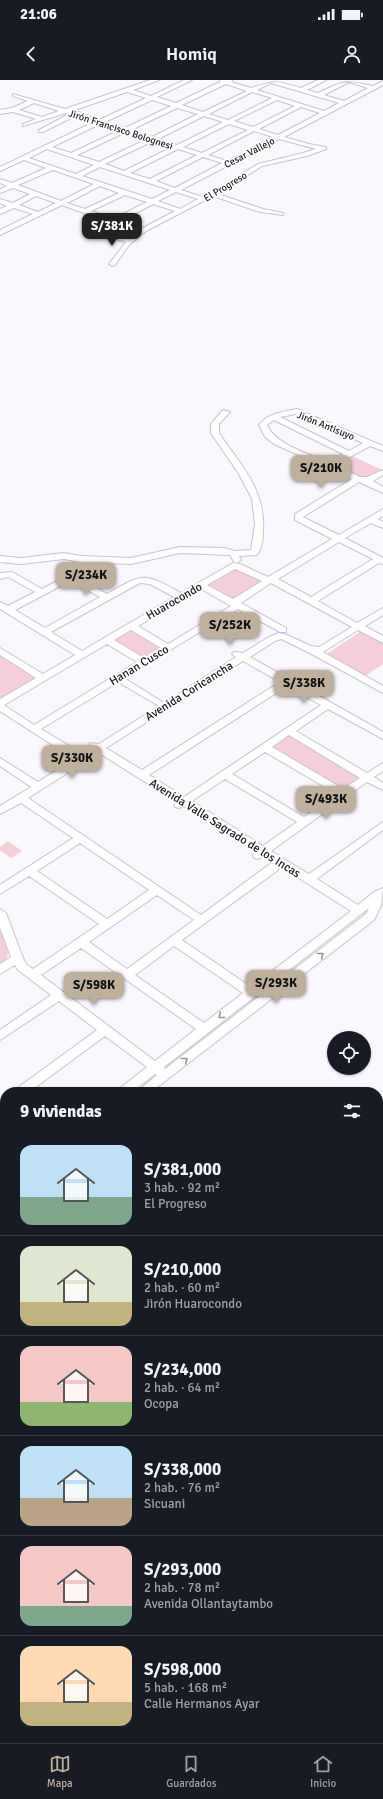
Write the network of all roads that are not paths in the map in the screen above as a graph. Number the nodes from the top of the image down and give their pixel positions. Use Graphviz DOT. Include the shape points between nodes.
graph roads {
  1 [pos="156,80"];
  2 [pos="189,80"];
  3 [pos="218,80"];
  4 [pos="272,80"];
  5 [pos="323,80"];
  6 [pos="349,80"];
  7 [pos="227,81"];
  8 [pos="383,83"];
  9 [pos="374,88"];
  10 [pos="127,90"];
  11 [pos="252,90"];
  12 [pos="302,90"];
  13 [pos="15,95"];
  14 [pos="318,96"];
  15 [pos="105,98"];
  16 [pos="152,98"];
  17 [pos="277,98"];
  18 [pos="33,101"];
  19 [pos="344,103"];
  20 [pos="176,105"];
  21 [pos="301,105"];
  22 [pos="13,110"];
  23 [pos="64,111"];
  24 [pos="0,112"];
  25 [pos="325,113"];
  26 [pos="74,114"];
  27 [pos="203,114"];
  28 [pos="41,119"];
  29 [pos="100,122"];
  30 [pos="229,122"];
  31 [pos="25,125"];
  32 [pos="253,129"];
  33 [pos="125,130"];
  34 [pos="40,131"];
  35 [pos="278,138"];
  36 [pos="152,139"];
  37 [pos="46,147"];
  38 [pos="178,147"];
  39 [pos="202,155"];
  40 [pos="71,156"];
  41 [pos="23,158"];
  42 [pos="228,163"];
  43 [pos="98,164"];
  44 [pos="52,168"];
  45 [pos="0,169"];
  46 [pos="125,173"];
  47 [pos="76,176"];
  48 [pos="0,181"];
  49 [pos="149,182"];
  50 [pos="100,184"];
  51 [pos="12,186"];
  52 [pos="175,190"];
  53 [pos="0,191"];
  54 [pos="125,192"];
  55 [pos="36,194"];
  56 [pos="214,194"];
  57 [pos="203,200"];
  58 [pos="0,201"];
  59 [pos="154,202"];
  60 [pos="62,203"];
  61 [pos="13,206"];
  62 [pos="86,211"];
  63 [pos="180,211"];
  64 [pos="0,212"];
  65 [pos="38,214"];
  66 [pos="281,214"];
  67 [pos="116,221"];
  68 [pos="102,230"];
  69 [pos="0,232"];
  70 [pos="142,232"];
  71 [pos="131,241"];
  72 [pos="113,264"];
  73 [pos="226,412"];
  74 [pos="273,417"];
  75 [pos="369,443"];
  76 [pos="383,449"];
  77 [pos="350,454"];
  78 [pos="329,466"];
  79 [pos="383,472"];
  80 [pos="365,479"];
  81 [pos="383,484"];
  82 [pos="383,490"];
  83 [pos="383,512"];
  84 [pos="372,519"];
  85 [pos="383,525"];
  86 [pos="338,539"];
  87 [pos="235,554"];
  88 [pos="0,559"];
  89 [pos="381,560"];
  90 [pos="237,566"];
  91 [pos="0,576"];
  92 [pos="270,580"];
  93 [pos="201,585"];
  94 [pos="41,592"];
  95 [pos="106,597"];
  96 [pos="181,597"];
  97 [pos="311,601"];
  98 [pos="236,603"];
  99 [pos="383,604"];
  100 [pos="4,608"];
  101 [pos="383,611"];
  102 [pos="356,625"];
  103 [pos="131,626"];
  104 [pos="283,630"];
  105 [pos="44,632"];
  106 [pos="107,640"];
  107 [pos="383,640"];
  108 [pos="168,648"];
  109 [pos="309,649"];
  110 [pos="0,651"];
  111 [pos="82,655"];
  112 [pos="240,656"];
  113 [pos="144,662"];
  114 [pos="43,678"];
  115 [pos="117,678"];
  116 [pos="287,682"];
  117 [pos="383,690"];
  118 [pos="0,703"];
  119 [pos="159,703"];
  120 [pos="328,705"];
  121 [pos="0,707"];
  122 [pos="34,729"];
  123 [pos="289,731"];
  124 [pos="383,736"];
  125 [pos="265,747"];
  126 [pos="94,748"];
  127 [pos="78,754"];
  128 [pos="0,761"];
  129 [pos="383,766"];
  130 [pos="225,774"];
  131 [pos="142,775"];
  132 [pos="367,778"];
  133 [pos="35,785"];
  134 [pos="383,787"];
  135 [pos="344,794"];
  136 [pos="20,798"];
  137 [pos="0,802"];
  138 [pos="181,804"];
  139 [pos="0,811"];
  140 [pos="304,822"];
  141 [pos="383,825"];
  142 [pos="80,838"];
  143 [pos="260,854"];
  144 [pos="274,867"];
  145 [pos="29,871"];
  146 [pos="309,880"];
  147 [pos="0,890"];
  148 [pos="156,890"];
  149 [pos="380,894"];
  150 [pos="0,913"];
  151 [pos="355,913"];
  152 [pos="201,920"];
  153 [pos="106,924"];
  154 [pos="2,925"];
  155 [pos="174,940"];
  156 [pos="81,942"];
  157 [pos="17,958"];
  158 [pos="0,970"];
  159 [pos="33,975"];
  160 [pos="127,975"];
  161 [pos="251,993"];
  162 [pos="59,994"];
  163 [pos="204,1029"];
  164 [pos="106,1030"];
  165 [pos="0,1036"];
  166 [pos="155,1067"];
  167 [pos="165,1075"];
  168 [pos="27,1087"];
  169 [pos="129,1087"];
  170 [pos="149,1087"];
  1 -- 10 [label="street"];
  2 -- 16 [label="street"];
  3 -- 7 [label="street"];
  4 -- 11 [label="street"];
  4 -- 12 [label="street"];
  5 -- 12 [label="street"];
  6 -- 9 [label="street"];
  6 -- 14 [label="street"];
  7 -- 11 [label="street"];
  7 -- 20 [label="street"];
  8 -- 9 [label="street, Cesar Vallejo"];
  9 -- 19 [label="street, Cesar Vallejo"];
  10 -- 15 [label="street"];
  10 -- 16 [label="street"];
  11 -- 17 [label="street"];
  11 -- 27 [label="street"];
  12 -- 14 [label="street"];
  13 -- 18 [label="street, Jirón Francisco Bolognesi"];
  14 -- 19 [label="street"];
  15 -- 23 [label="street"];
  15 -- 26 [label="street"];
  16 -- 20 [label="street"];
  16 -- 29 [label="street"];
  17 -- 21 [label="street"];
  17 -- 30 [label="street"];
  18 -- 22 [label="street"];
  18 -- 23 [label="street, Jirón Francisco Bolognesi"];
  19 -- 25 [label="street, Cesar Vallejo"];
  20 -- 27 [label="street"];
  20 -- 33 [label="street"];
  21 -- 25 [label="street"];
  21 -- 32 [label="street"];
  22 -- 24 [label="street"];
  22 -- 28 [label="street"];
  23 -- 26 [label="street, Jirón Francisco Bolognesi"];
  23 -- 28 [label="street"];
  25 -- 35 [label="street, Cesar Vallejo"];
  26 -- 29 [label="street, Jirón Francisco Bolognesi"];
  26 -- 34 [label="street"];
  27 -- 30 [label="street"];
  27 -- 36 [label="street"];
  28 -- 31 [label="street"];
  29 -- 33 [label="street, Jirón Francisco Bolognesi"];
  29 -- 37 [label="street"];
  30 -- 32 [label="street"];
  30 -- 38 [label="street"];
  32 -- 35 [label="street"];
  32 -- 39 [label="street"];
  33 -- 36 [label="street, Jirón Francisco Bolognesi"];
  33 -- 40 [label="street"];
  35 -- 42 [label="street, Cesar Vallejo"];
  35 -- 56 [label="street, El Progreso" via="324,148 260,165"];
  36 -- 38 [label="street, Jirón Francisco Bolognesi"];
  36 -- 43 [label="street"];
  37 -- 40 [label="street"];
  37 -- 41 [label="street"];
  38 -- 39 [label="street, Jirón Francisco Bolognesi"];
  38 -- 46 [label="street"];
  39 -- 42 [label="street, Jirón Francisco Bolognesi"];
  39 -- 49 [label="street"];
  40 -- 43 [label="street"];
  41 -- 44 [label="street"];
  41 -- 45 [label="street"];
  42 -- 52 [label="street, Cesar Vallejo"];
  43 -- 46 [label="street"];
  43 -- 47 [label="street"];
  44 -- 47 [label="street"];
  44 -- 51 [label="street"];
  46 -- 49 [label="street"];
  47 -- 50 [label="street"];
  48 -- 51 [label="street"];
  49 -- 52 [label="street"];
  50 -- 54 [label="street"];
  50 -- 60 [label="street"];
  51 -- 53 [label="street"];
  51 -- 55 [label="street"];
  52 -- 57 [label="street"];
  52 -- 59 [label="street, Cesar Vallejo"];
  54 -- 59 [label="street"];
  54 -- 62 [label="street"];
  55 -- 60 [label="street"];
  55 -- 61 [label="street"];
  56 -- 57 [label="street, El Progreso"];
  56 -- 66 [label="street" via="250,208"];
  57 -- 63 [label="street, El Progreso"];
  58 -- 61 [label="street"];
  59 -- 63 [label="street"];
  59 -- 67 [label="street, Cesar Vallejo"];
  60 -- 62 [label="street"];
  60 -- 65 [label="street"];
  61 -- 64 [label="street"];
  61 -- 65 [label="street"];
  62 -- 67 [label="street"];
  63 -- 70 [label="street, El Progreso"];
  65 -- 69 [label="street"];
  67 -- 70 [label="street"];
  68 -- 71 [label="street" via="115,238"];
  70 -- 71 [label="street, El Progreso"];
  71 -- 72 [label="street, El Progreso"];
  73 -- 87 [label="street" via="215,424 215,433 256,497 259,531 257,549 254,553"];
  74 -- 75 [label="street, Jirón Antisuyo" via="292,411 301,412"];
  74 -- 77 [label="street"];
  74 -- 78 [label="street" via="263,425 270,437"];
  75 -- 76 [label="street, Jirón Antisuyo"];
  75 -- 77 [label="street"];
  77 -- 78 [label="street"];
  78 -- 80 [label="street"];
  79 -- 80 [label="street"];
  80 -- 81 [label="street"];
  80 -- 82 [label="street"];
  80 -- 86 [label="street" via="297,516"];
  83 -- 84 [label="street, Hanan Cusco"];
  84 -- 85 [label="street"];
  84 -- 86 [label="street, Hanan Cusco"];
  86 -- 89 [label="street"];
  86 -- 92 [label="street, Hanan Cusco"];
  87 -- 88 [label="street" via="194,550 169,552 131,561 64,556 21,561"];
  87 -- 90 [label="street"];
  89 -- 97 [label="street"];
  90 -- 92 [label="street"];
  90 -- 93 [label="street, Huarocondo"];
  91 -- 94 [label="street" via="9,574"];
  92 -- 97 [label="street"];
  92 -- 98 [label="street, Hanan Cusco"];
  93 -- 96 [label="street, Huarocondo"];
  93 -- 98 [label="street"];
  94 -- 95 [label="street" via="73,578"];
  94 -- 100 [label="street"];
  95 -- 96 [label="street" via="138,580 152,581"];
  95 -- 105 [label="street"];
  96 -- 103 [label="street, Huarocondo"];
  97 -- 102 [label="street"];
  98 -- 104 [label="street"];
  98 -- 108 [label="street, Hanan Cusco" via="235,607"];
  99 -- 102 [label="street"];
  100 -- 105 [label="street"];
  101 -- 102 [label="street"];
  102 -- 104 [label="street" via="317,644 309,643"];
  102 -- 107 [label="street"];
  102 -- 109 [label="street" via="326,648"];
  103 -- 106 [label="street, Huarocondo"];
  103 -- 108 [label="street"];
  104 -- 112 [label="street, Avenida Coricancha" via="271,632"];
  105 -- 111 [label="street"];
  106 -- 111 [label="street, Huarocondo"];
  106 -- 113 [label="street"];
  108 -- 113 [label="street, Hanan Cusco"];
  109 -- 112 [label="street, Avenida Coricancha" via="280,636"];
  109 -- 117 [label="street"];
  110 -- 114 [label="street"];
  111 -- 114 [label="street, Huarocondo"];
  112 -- 116 [label="street"];
  112 -- 119 [label="street, Avenida Coricancha"];
  112 -- 126 [label="street, Avenida Coricancha"];
  113 -- 115 [label="street, Hanan Cusco"];
  114 -- 118 [label="street, Huarocondo"];
  115 -- 119 [label="street"];
  115 -- 122 [label="street, Hanan Cusco"];
  116 -- 120 [label="street"];
  116 -- 131 [label="street"];
  119 -- 126 [label="street, Avenida Coricancha"];
  120 -- 123 [label="street"];
  120 -- 124 [label="street"];
  121 -- 122 [label="street"];
  122 -- 127 [label="street" via="72,753"];
  123 -- 125 [label="street"];
  123 -- 132 [label="street"];
  125 -- 130 [label="street"];
  125 -- 135 [label="street"];
  126 -- 127 [label="street, Avenida Coricancha"];
  126 -- 131 [label="street, Avenida Valle Sagrado de los Incas"];
  126 -- 133 [label="street, Avenida Coricancha"];
  126 -- 138 [label="street, Avenida Valle Sagrado de los Incas"];
  127 -- 133 [label="street, Avenida Coricancha"];
  128 -- 133 [label="street"];
  129 -- 132 [label="street"];
  130 -- 138 [label="street"];
  130 -- 140 [label="street"];
  131 -- 138 [label="street, Avenida Valle Sagrado de los Incas"];
  132 -- 134 [label="street"];
  132 -- 135 [label="street"];
  133 -- 136 [label="street, Avenida Coricancha"];
  133 -- 137 [label="street, Avenida Coricancha"];
  135 -- 140 [label="street"];
  136 -- 139 [label="street, Avenida Coricancha"];
  136 -- 142 [label="street"];
  138 -- 143 [label="street, Avenida Valle Sagrado de los Incas"];
  140 -- 143 [label="street"];
  141 -- 146 [label="street"];
  142 -- 145 [label="street"];
  142 -- 148 [label="street"];
  143 -- 144 [label="street, Avenida Valle Sagrado de los Incas"];
  143 -- 146 [label="street, Avenida Valle Sagrado de los Incas"];
  144 -- 151 [label="street, Avenida Valle Sagrado de los Incas"];
  144 -- 152 [label="street"];
  145 -- 147 [label="street"];
  145 -- 153 [label="street"];
  146 -- 151 [label="street, Avenida Valle Sagrado de los Incas"];
  148 -- 152 [label="street"];
  148 -- 153 [label="street"];
  149 -- 151 [label="street"];
  167 -- 149 [label="street, one-way" via="370,916"];
  150 -- 154 [label="street"];
  151 -- 161 [label="street"];
  152 -- 155 [label="street"];
  153 -- 156 [label="street"];
  154 -- 157 [label="street"];
  155 -- 160 [label="street"];
  155 -- 161 [label="street"];
  156 -- 159 [label="street"];
  156 -- 160 [label="street"];
  157 -- 158 [label="street"];
  157 -- 159 [label="street" via="22,967"];
  159 -- 162 [label="street"];
  160 -- 163 [label="street"];
  161 -- 163 [label="street, one-way"];
  162 -- 164 [label="street"];
  162 -- 165 [label="street"];
  163 -- 166 [label="street"];
  164 -- 166 [label="street"];
  164 -- 168 [label="street"];
  166 -- 167 [label="street"];
  166 -- 169 [label="street"];
  167 -- 170 [label="street"];
}
